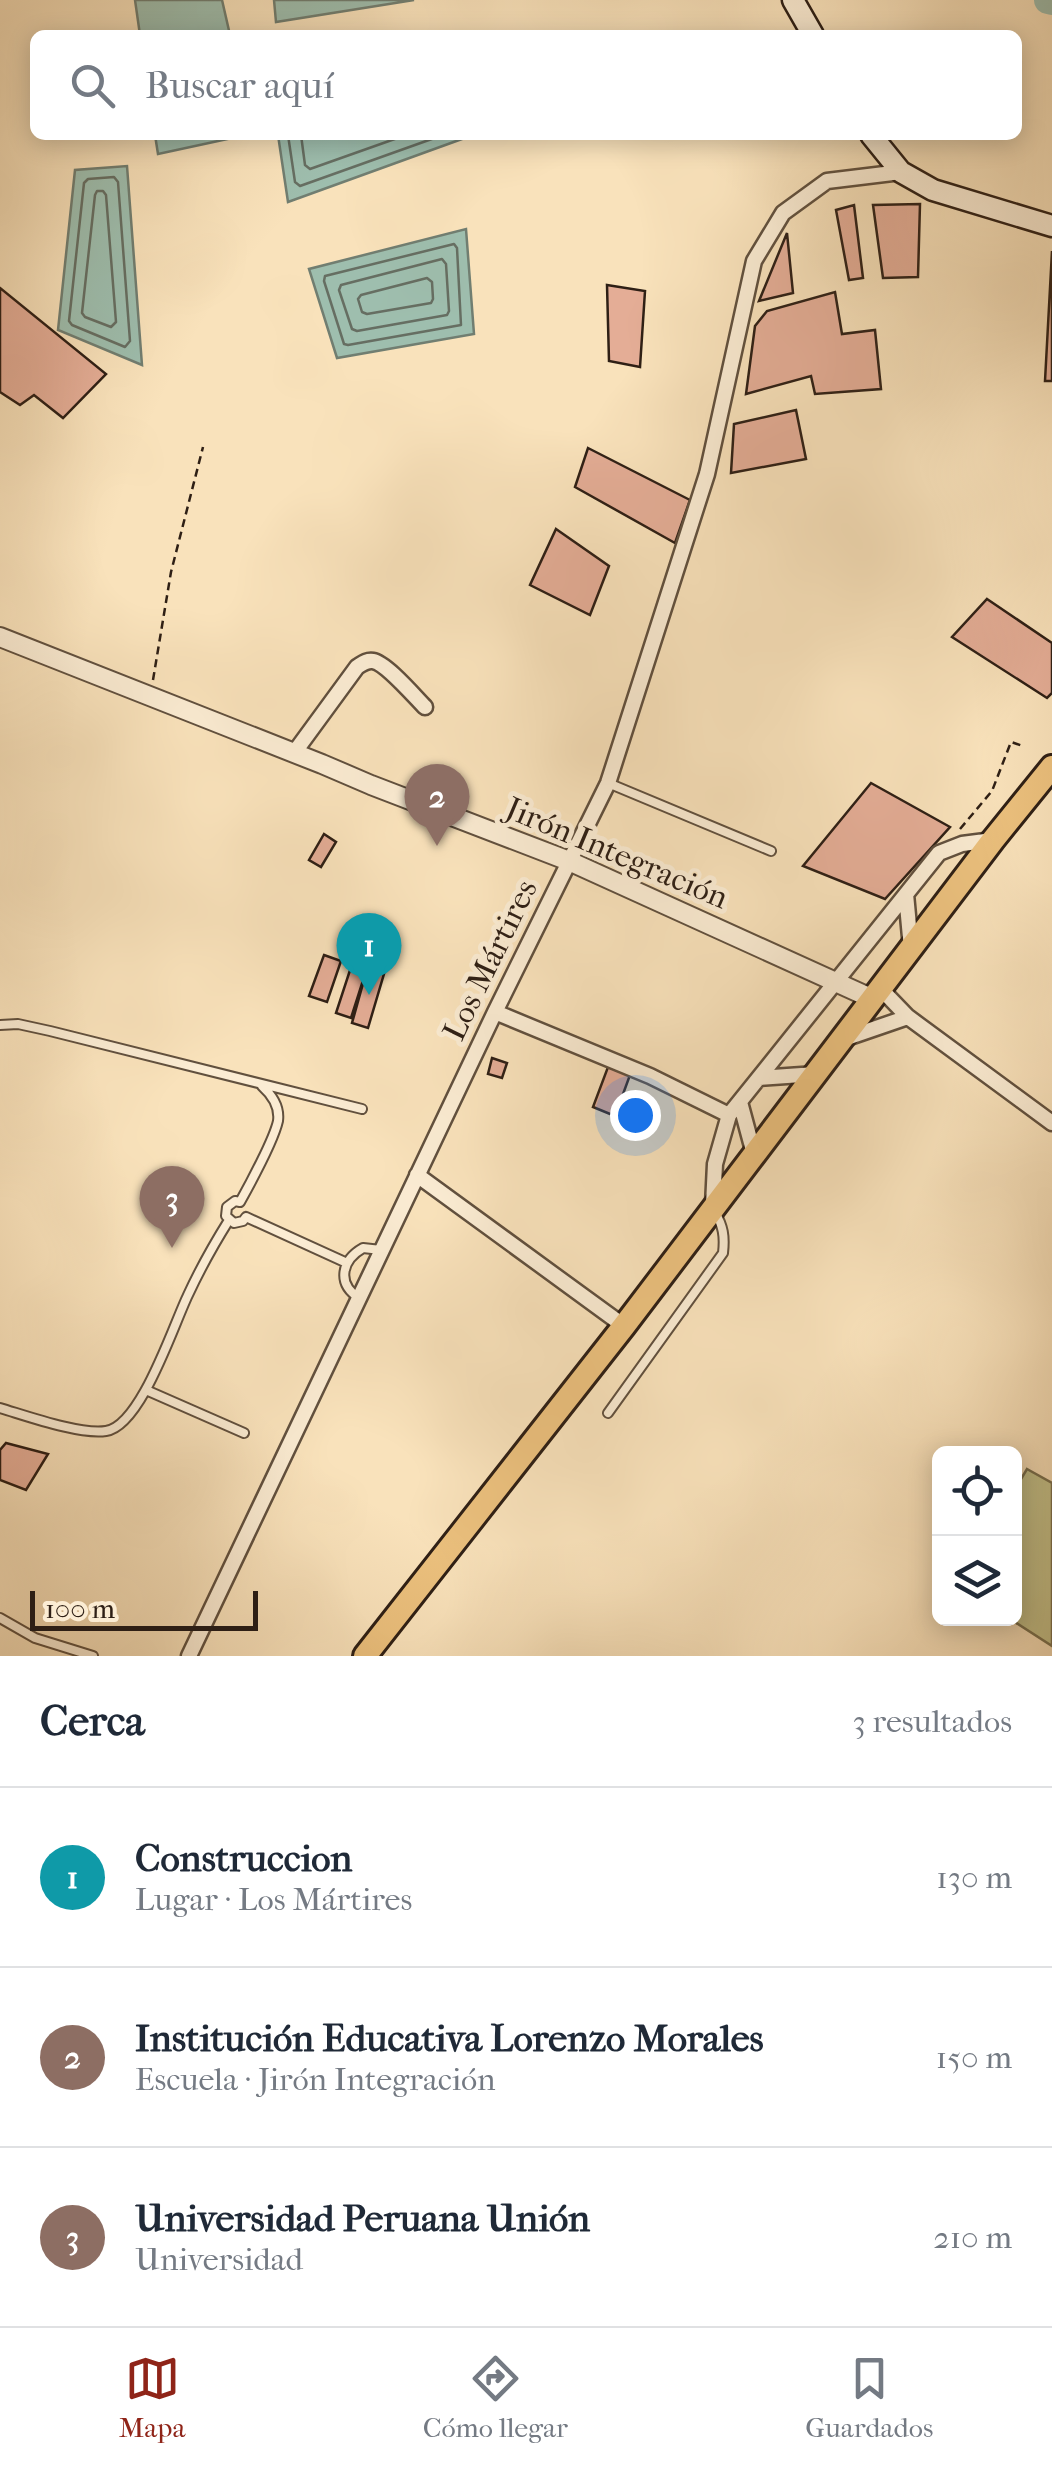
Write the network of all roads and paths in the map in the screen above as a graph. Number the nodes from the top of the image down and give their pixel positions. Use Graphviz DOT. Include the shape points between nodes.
graph roads {
  1 [pos="793,0"];
  2 [pos="810,30"];
  3 [pos="874,140"];
  4 [pos="901,172"];
  5 [pos="1052,226"];
  6 [pos="203,448"];
  7 [pos="0,637"];
  8 [pos="150,696"];
  9 [pos="425,707"];
  10 [pos="1023,746"];
  11 [pos="294,753"];
  12 [pos="1052,767"];
  13 [pos="608,783"];
  14 [pos="960,828"];
  15 [pos="994,840"];
  16 [pos="770,851"];
  17 [pos="569,861"];
  18 [pos="906,894"];
  19 [pos="912,950"];
  20 [pos="836,983"];
  21 [pos="877,994"];
  22 [pos="495,1012"];
  23 [pos="908,1017"];
  24 [pos="0,1025"];
  25 [pos="844,1040"];
  26 [pos="816,1074"];
  27 [pos="759,1078"];
  28 [pos="258,1082"];
  29 [pos="740,1102"];
  30 [pos="362,1109"];
  31 [pos="729,1116"];
  32 [pos="1052,1123"];
  33 [pos="754,1154"];
  34 [pos="417,1175"];
  35 [pos="240,1202"];
  36 [pos="712,1208"];
  37 [pos="246,1216"];
  38 [pos="229,1220"];
  39 [pos="381,1250"];
  40 [pos="347,1263"];
  41 [pos="359,1298"];
  42 [pos="624,1326"];
  43 [pos="146,1390"];
  44 [pos="0,1408"];
  45 [pos="608,1413"];
  46 [pos="244,1433"];
  47 [pos="0,1618"];
  48 [pos="93,1656"];
  49 [pos="189,1656"];
  50 [pos="366,1656"];
  1 -- 2 [label="main road"];
  3 -- 4 [label="main road"];
  4 -- 5 [label="main road" via="933,190"];
  4 -- 13 [label="street, Los Mártires" via="827,181 783,212 754,261 708,474"];
  6 -- 8 [label="path" via="170,572"];
  7 -- 8 [label="street, Jirón Integración"];
  8 -- 11 [label="street, Jirón Integración"];
  9 -- 11 [label="street" via="382,666 364,662"];
  10 -- 14 [label="path" via="1011,742 992,791"];
  11 -- 17 [label="street, Jirón Integración"];
  12 -- 15 [label="main road"];
  13 -- 16 [label="lane"];
  13 -- 17 [label="street, Los Mártires"];
  15 -- 18 [label="street" via="939,853"];
  15 -- 19 [label="main road"];
  17 -- 20 [label="street, Jirón Integración"];
  17 -- 22 [label="street, Los Mártires"];
  18 -- 19 [label="street"];
  18 -- 20 [label="street"];
  19 -- 21 [label="main road"];
  20 -- 21 [label="street, Jirón Integración"];
  20 -- 27 [label="street"];
  21 -- 23 [label="street"];
  21 -- 25 [label="main road"];
  22 -- 31 [label="street"];
  22 -- 34 [label="street, Los Mártires"];
  23 -- 25 [label="street"];
  23 -- 32 [label="street"];
  24 -- 28 [label="lane" via="34,1027"];
  25 -- 26 [label="main road"];
  26 -- 27 [label="street"];
  26 -- 33 [label="main road"];
  27 -- 29 [label="street"];
  28 -- 30 [label="lane"];
  28 -- 35 [label="lane" via="274,1099 278,1120"];
  29 -- 31 [label="street"];
  29 -- 33 [label="street"];
  31 -- 36 [label="street" via="715,1164"];
  33 -- 36 [label="main road"];
  34 -- 39 [label="street, Los Mártires"];
  34 -- 42 [label="street"];
  35 -- 37 [label="lane"];
  35 -- 38 [label="lane" via="227,1207"];
  36 -- 42 [label="main road"];
  36 -- 45 [label="lane" via="722,1224 723,1252"];
  37 -- 38 [label="lane"];
  37 -- 40 [label="lane"];
  38 -- 43 [label="lane"];
  39 -- 40 [label="lane" via="363,1248"];
  39 -- 41 [label="street, Los Mártires"];
  40 -- 41 [label="lane" via="344,1282"];
  41 -- 49 [label="street, Los Mártires"];
  42 -- 50 [label="main road"];
  43 -- 44 [label="lane" via="124,1422 103,1432"];
  43 -- 46 [label="lane"];
  47 -- 48 [label="lane" via="35,1638"];
}
